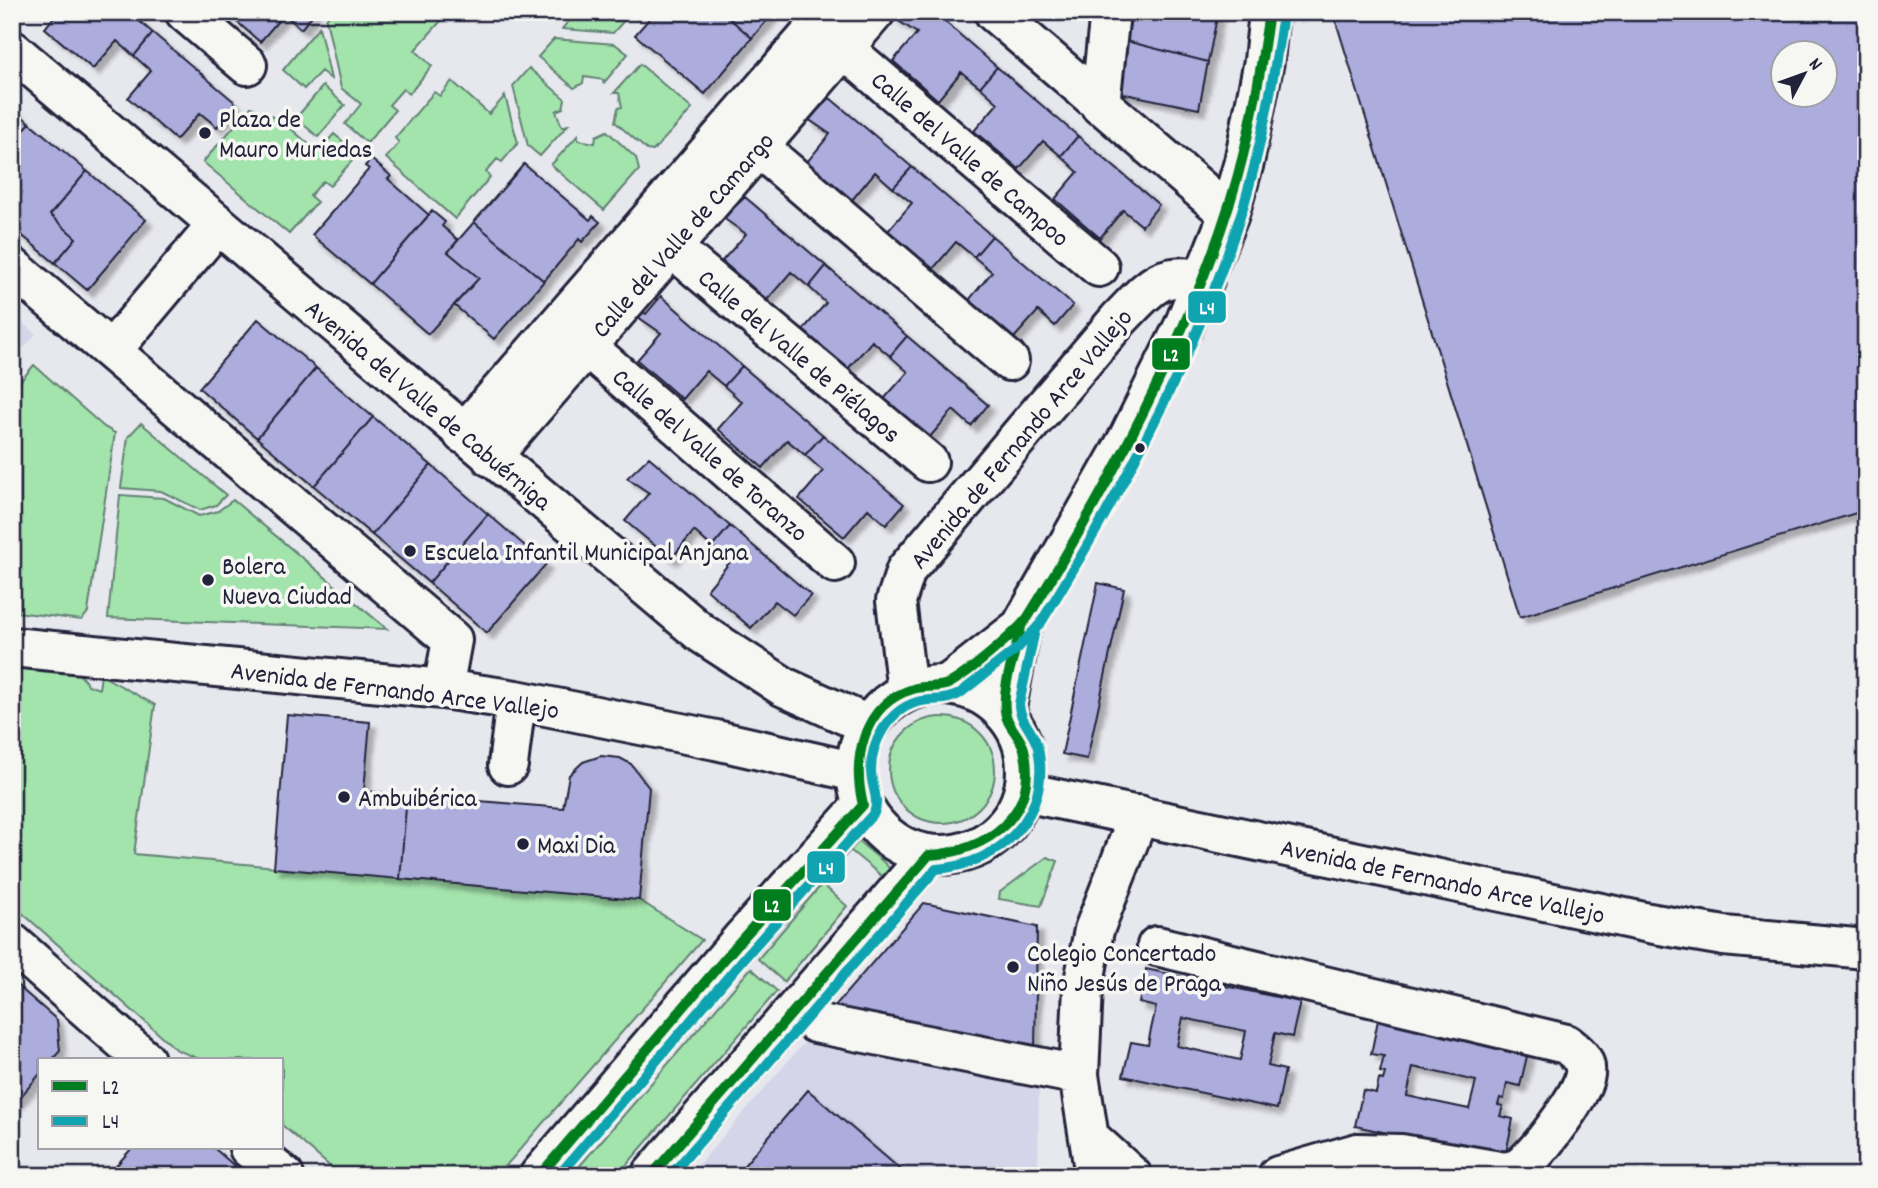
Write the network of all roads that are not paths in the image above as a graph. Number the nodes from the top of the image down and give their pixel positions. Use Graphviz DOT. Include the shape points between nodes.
graph roads {
  1 [pos="185,12"];
  2 [pos="830,12"];
  3 [pos="875,12"];
  4 [pos="994,12"];
  5 [pos="1110,12"];
  6 [pos="1269,12"];
  7 [pos="843,48"];
  8 [pos="12,50"];
  9 [pos="247,65"];
  10 [pos="1100,106"];
  11 [pos="758,147"];
  12 [pos="1229,214"];
  13 [pos="218,224"];
  14 [pos="671,247"];
  15 [pos="12,267"];
  16 [pos="1099,267"];
  17 [pos="1204,280"];
  18 [pos="586,346"];
  19 [pos="112,350"];
  20 [pos="1009,361"];
  21 [pos="477,445"];
  22 [pos="928,462"];
  23 [pos="835,564"];
  24 [pos="1021,626"];
  25 [pos="12,647"];
  26 [pos="947,685"];
  27 [pos="443,689"];
  28 [pos="907,691"];
  29 [pos="516,700"];
  30 [pos="1005,713"];
  31 [pos="868,724"];
  32 [pos="508,765"];
  33 [pos="859,788"];
  34 [pos="1024,792"];
  35 [pos="1139,815"];
  36 [pos="929,855"];
  37 [pos="12,943"];
  38 [pos="1157,946"];
  39 [pos="1866,949"];
  40 [pos="815,1023"];
  41 [pos="143,1058"];
  42 [pos="1079,1075"];
  43 [pos="1090,1138"];
  44 [pos="252,1150"];
  45 [pos="284,1176"];
  46 [pos="539,1176"];
  47 [pos="651,1176"];
  48 [pos="1095,1176"];
  49 [pos="1132,1176"];
  50 [pos="1278,1176"];
  1 -- 9 [label="street"];
  2 -- 21 [label="street, Calle del Valle de Camargo"];
  3 -- 7 [label="street, Calle del Valle de Camargo"];
  4 -- 10 [label="street"];
  5 -- 10 [label="street"];
  6 -- 12 [label="street" via="1257,103"];
  7 -- 11 [label="street, Calle del Valle de Camargo"];
  7 -- 16 [label="street, Calle del Valle de Campoo"];
  8 -- 13 [label="street, Avenida del Valle de Cabuérniga"];
  10 -- 12 [label="street"];
  11 -- 14 [label="street, Calle del Valle de Camargo"];
  11 -- 20 [label="street"];
  12 -- 17 [label="street"];
  13 -- 19 [label="street"];
  13 -- 21 [label="street, Avenida del Valle de Cabuérniga"];
  14 -- 18 [label="street, Calle del Valle de Camargo"];
  14 -- 22 [label="street, Calle del Valle de Piélagos"];
  15 -- 19 [label="street"];
  17 -- 24 [label="street" via="1149,398"];
  17 -- 28 [label="street, Avenida de Fernando Arce Vallejo" via="1174,275 1157,281 1119,319 906,570 896,601"];
  18 -- 21 [label="street, Calle del Valle de Camargo"];
  18 -- 23 [label="street, Calle del Valle de Toranzo"];
  19 -- 27 [label="street" via="452,640"];
  21 -- 31 [label="street, Avenida del Valle de Cabuérniga" via="701,633 784,687"];
  24 -- 26 [label="street"];
  24 -- 30 [label="street"];
  25 -- 27 [label="street, Avenida de Fernando Arce Vallejo"];
  26 -- 28 [label="street"];
  26 -- 30 [label="street" via="979,693"];
  27 -- 29 [label="street, Avenida de Fernando Arce Vallejo"];
  28 -- 31 [label="street" via="885,705"];
  29 -- 32 [label="street"];
  29 -- 33 [label="street, Avenida de Fernando Arce Vallejo" via="716,740"];
  30 -- 34 [label="street" via="1024,749"];
  31 -- 33 [label="street" via="861,739"];
  33 -- 36 [label="street" via="890,839"];
  33 -- 46 [label="street" via="741,940"];
  34 -- 35 [label="street, Avenida de Fernando Arce Vallejo"];
  34 -- 36 [label="street" via="1011,820 989,842 960,853"];
  35 -- 39 [label="street, Avenida de Fernando Arce Vallejo" via="1649,923 1724,936"];
  35 -- 42 [label="street" via="1094,930 1083,987"];
  36 -- 47 [label="street"];
  37 -- 41 [label="street"];
  38 -- 50 [label="street" via="1566,1044 1583,1060 1585,1073 1578,1093 1517,1170 1505,1172 1401,1154 1357,1153"];
  40 -- 42 [label="street"];
  42 -- 43 [label="street"];
  43 -- 48 [label="street"];
  43 -- 49 [label="street"];
  44 -- 45 [label="street"];
}
